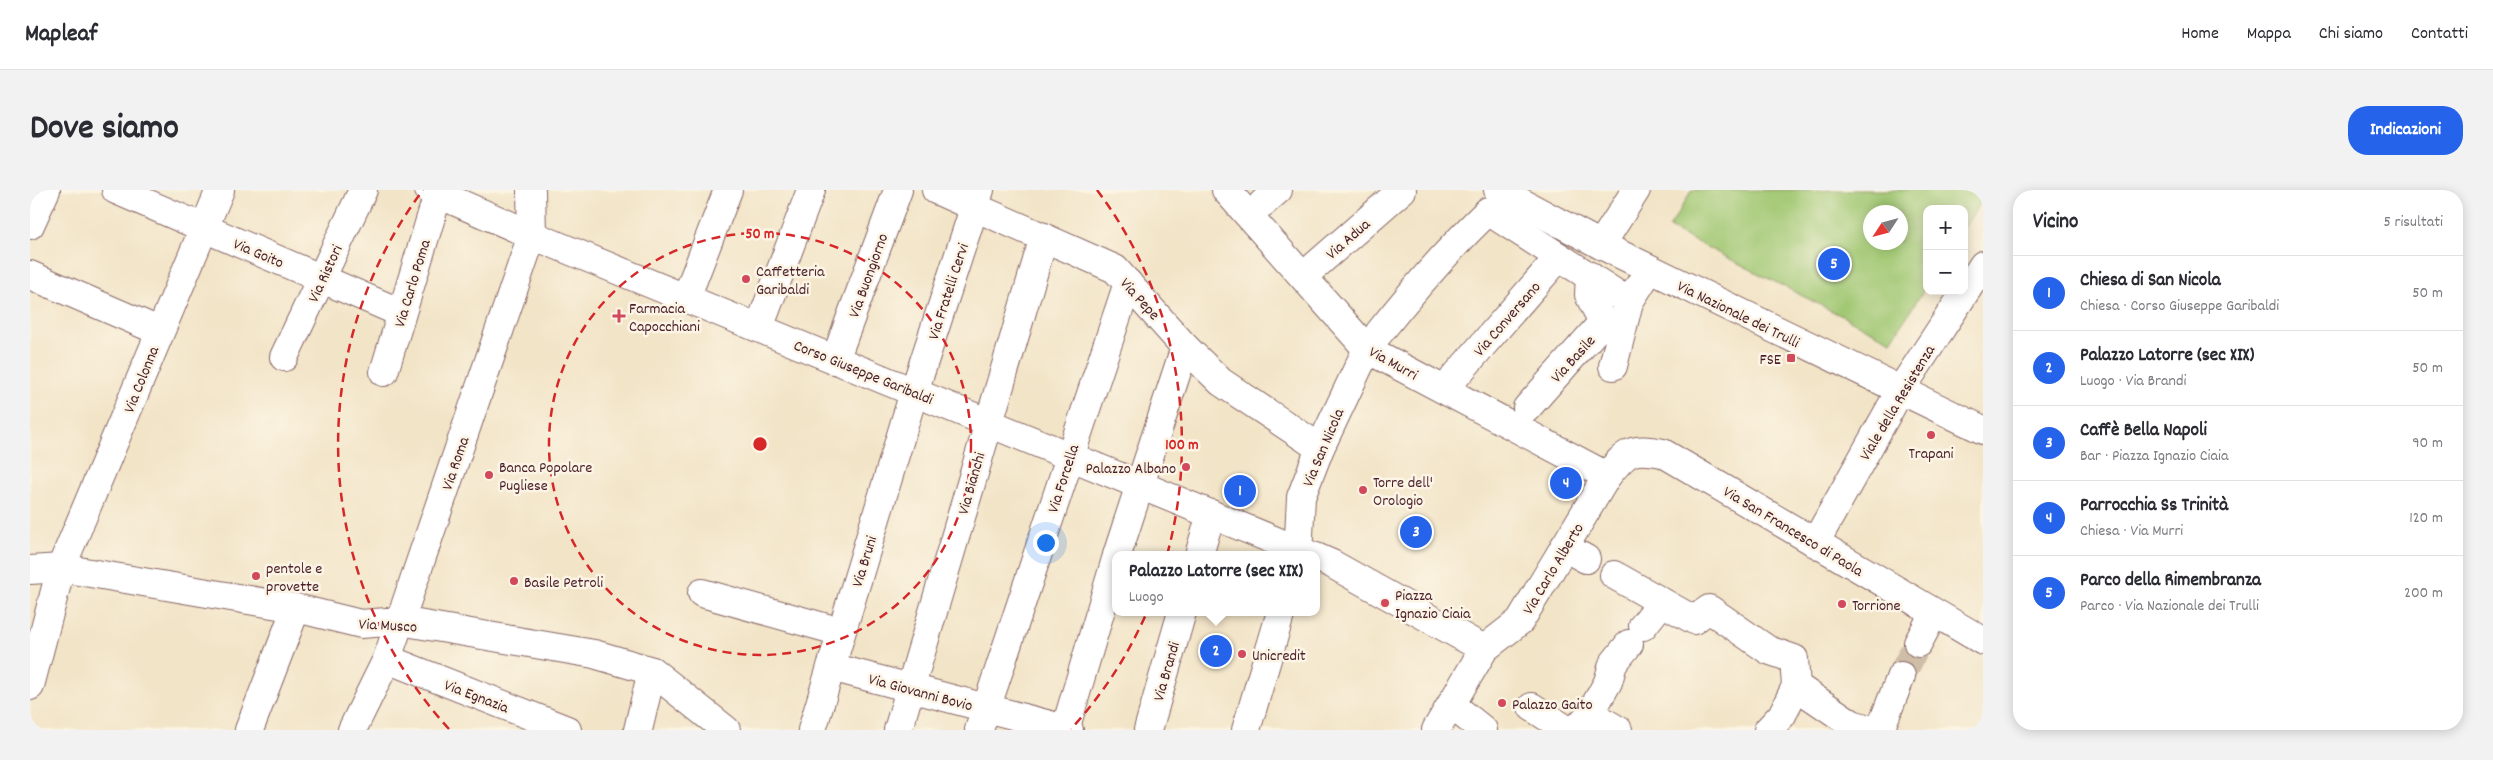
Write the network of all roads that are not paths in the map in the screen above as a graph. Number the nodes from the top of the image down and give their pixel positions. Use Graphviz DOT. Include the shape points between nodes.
graph roads {
  1 [pos="46,190"];
  2 [pos="116,190"];
  3 [pos="220,190"];
  4 [pos="363,190"];
  5 [pos="531,190"];
  6 [pos="728,190"];
  7 [pos="811,190"];
  8 [pos="898,190"];
  9 [pos="936,190"];
  10 [pos="1226,190"];
  11 [pos="1402,190"];
  12 [pos="1636,190"];
  13 [pos="434,192"];
  14 [pos="978,198"];
  15 [pos="1493,200"];
  16 [pos="30,225"];
  17 [pos="204,228"];
  18 [pos="532,235"];
  19 [pos="1044,237"];
  20 [pos="1601,246"];
  21 [pos="1559,257"];
  22 [pos="1983,265"];
  23 [pos="1315,266"];
  24 [pos="1650,269"];
  25 [pos="30,275"];
  26 [pos="1590,276"];
  27 [pos="322,279"];
  28 [pos="1128,283"];
  29 [pos="686,298"];
  30 [pos="1629,302"];
  31 [pos="401,313"];
  32 [pos="758,328"];
  33 [pos="160,331"];
  34 [pos="1373,341"];
  35 [pos="1185,346"];
  36 [pos="284,356"];
  37 [pos="835,360"];
  38 [pos="1613,366"];
  39 [pos="384,372"];
  40 [pos="1454,378"];
  41 [pos="1900,391"];
  42 [pos="914,392"];
  43 [pos="1527,408"];
  44 [pos="988,422"];
  45 [pos="1983,430"];
  46 [pos="1320,448"];
  47 [pos="1069,456"];
  48 [pos="1607,476"];
  49 [pos="1138,485"];
  50 [pos="1211,514"];
  51 [pos="1815,543"];
  52 [pos="1118,551"];
  53 [pos="1200,551"];
  54 [pos="1299,551"];
  55 [pos="1306,551"];
  56 [pos="1320,559"];
  57 [pos="61,568"];
  58 [pos="30,570"];
  59 [pos="1112,574"];
  60 [pos="1614,575"];
  61 [pos="702,593"];
  62 [pos="1662,602"];
  63 [pos="296,608"];
  64 [pos="1934,613"];
  65 [pos="1181,616"];
  66 [pos="1280,616"];
  67 [pos="400,621"];
  68 [pos="841,632"];
  69 [pos="1983,642"];
  70 [pos="1918,643"];
  71 [pos="1484,649"];
  72 [pos="387,659"];
  73 [pos="831,667"];
  74 [pos="652,671"];
  75 [pos="1901,676"];
  76 [pos="30,686"];
  77 [pos="1796,686"];
  78 [pos="910,688"];
  79 [pos="1452,705"];
  80 [pos="1532,707"];
  81 [pos="982,719"];
  82 [pos="1583,722"];
  83 [pos="535,724"];
  84 [pos="1858,728"];
  85 [pos="249,730"];
  86 [pos="352,730"];
  87 [pos="567,730"];
  88 [pos="638,730"];
  89 [pos="726,730"];
  90 [pos="812,730"];
  91 [pos="898,730"];
  92 [pos="1066,730"];
  93 [pos="1148,730"];
  94 [pos="1246,730"];
  95 [pos="1436,730"];
  96 [pos="1483,730"];
  97 [pos="1566,730"];
  98 [pos="1618,730"];
  99 [pos="1768,730"];
  100 [pos="1880,730"];
  1 -- 16 [label="street"];
  2 -- 17 [label="street, Via Goito"];
  3 -- 17 [label="street, Via Colonna"];
  4 -- 27 [label="street, Via Ristori"];
  5 -- 18 [label="street, Via Roma"];
  6 -- 29 [label="street"];
  7 -- 32 [label="street"];
  8 -- 37 [label="street, Via Buongiorno"];
  9 -- 14 [label="street, Via Pepe"];
  10 -- 34 [label="street, Via Murri"];
  11 -- 23 [label="street, Via Adua"];
  12 -- 20 [label="street"];
  13 -- 18 [label="street, Corso Giuseppe Garibaldi"];
  13 -- 31 [label="street, Via Carlo Poma"];
  14 -- 19 [label="street, Via Pepe"];
  14 -- 42 [label="street, Via Fratelli Cervi"];
  15 -- 20 [label="street, Via Nazionale dei Trulli"];
  15 -- 21 [label="street"];
  15 -- 34 [label="street, Via San Nicola" via="1407,297"];
  17 -- 27 [label="street, Via Goito"];
  17 -- 33 [label="street, Via Colonna"];
  18 -- 29 [label="street, Corso Giuseppe Garibaldi"];
  18 -- 67 [label="street, Via Roma"];
  19 -- 28 [label="street, Via Pepe" via="1115,268"];
  19 -- 44 [label="street, Via Bianchi"];
  20 -- 24 [label="street, Via Nazionale dei Trulli"];
  21 -- 26 [label="street"];
  21 -- 40 [label="street, Via Conversano"];
  22 -- 41 [label="street, Viale della Resistenza"];
  24 -- 30 [label="street"];
  24 -- 41 [label="street, Via Nazionale dei Trulli"];
  25 -- 33 [label="street"];
  26 -- 30 [label="street"];
  26 -- 43 [label="street, Via Basile" via="1589,295 1603,322"];
  27 -- 31 [label="street, Via Goito"];
  27 -- 36 [label="street, Via Ristori"];
  28 -- 35 [label="street, Via Pepe"];
  28 -- 47 [label="street, Via Forcella"];
  29 -- 32 [label="street, Corso Giuseppe Garibaldi"];
  30 -- 38 [label="street"];
  31 -- 39 [label="street, Via Carlo Poma"];
  32 -- 37 [label="street, Corso Giuseppe Garibaldi"];
  33 -- 57 [label="street, Via Colonna"];
  34 -- 46 [label="street, Via San Nicola"];
  34 -- 48 [label="street, Via Murri"];
  35 -- 46 [label="street, Via Pepe" via="1221,382"];
  35 -- 49 [label="street"];
  37 -- 42 [label="street, Corso Giuseppe Garibaldi"];
  41 -- 45 [label="street, Via Nazionale dei Trulli"];
  41 -- 51 [label="street, Viale della Resistenza"];
  42 -- 44 [label="street, Corso Giuseppe Garibaldi"];
  42 -- 68 [label="street, Via Bruni"];
  44 -- 47 [label="street, Corso Giuseppe Garibaldi"];
  44 -- 78 [label="street, Via Bianchi"];
  46 -- 55 [label="street, Via San Nicola" via="1301,497"];
  47 -- 49 [label="street, Corso Giuseppe Garibaldi"];
  47 -- 81 [label="street, Via Forcella"];
  48 -- 51 [label="street, Via San Francesco di Paola" via="1623,457 1640,449 1663,453"];
  48 -- 71 [label="street, Via Carlo Alberto" via="1575,553 1520,621"];
  49 -- 50 [label="street, Corso Giuseppe Garibaldi"];
  49 -- 52 [label="street"];
  50 -- 53 [label="street"];
  50 -- 54 [label="street, Corso Giuseppe Garibaldi"];
  51 -- 64 [label="street, Via San Francesco di Paola"];
  56 -- 71 [label="street"];
  57 -- 58 [label="street, Via Musco"];
  57 -- 63 [label="street, Via Musco"];
  57 -- 76 [label="street, Via Colonna"];
  59 -- 92 [label="street"];
  60 -- 62 [label="street"];
  61 -- 68 [label="street"];
  62 -- 77 [label="street" via="1694,620 1709,609 1768,650 1794,659"];
  62 -- 82 [label="street" via="1613,664 1608,682"];
  63 -- 67 [label="street, Via Musco" via="361,624"];
  63 -- 85 [label="street"];
  64 -- 69 [label="street, Via San Francesco di Paola"];
  64 -- 70 [label="street"];
  65 -- 93 [label="street, Via Brandi"];
  66 -- 94 [label="street"];
  67 -- 72 [label="street, Via Roma"];
  67 -- 74 [label="street, Via Musco" via="594,654"];
  68 -- 73 [label="street, Via Bruni"];
  71 -- 79 [label="street"];
  72 -- 83 [label="street, Via Egnazia"];
  72 -- 86 [label="street, Via Roma"];
  73 -- 78 [label="street, Via Giovanni Bovio"];
  73 -- 90 [label="street, Via Bruni"];
  74 -- 88 [label="street"];
  74 -- 89 [label="street, Via Musco"];
  75 -- 100 [label="street"];
  77 -- 84 [label="street"];
  77 -- 99 [label="street" via="1782,715"];
  78 -- 81 [label="street, Via Giovanni Bovio"];
  78 -- 91 [label="street, Via Bianchi"];
  79 -- 95 [label="street"];
  79 -- 96 [label="street"];
  80 -- 97 [label="street"];
  81 -- 92 [label="street, Via Giovanni Bovio"];
  82 -- 98 [label="street"];
  83 -- 87 [label="street, Via Egnazia"];
}
